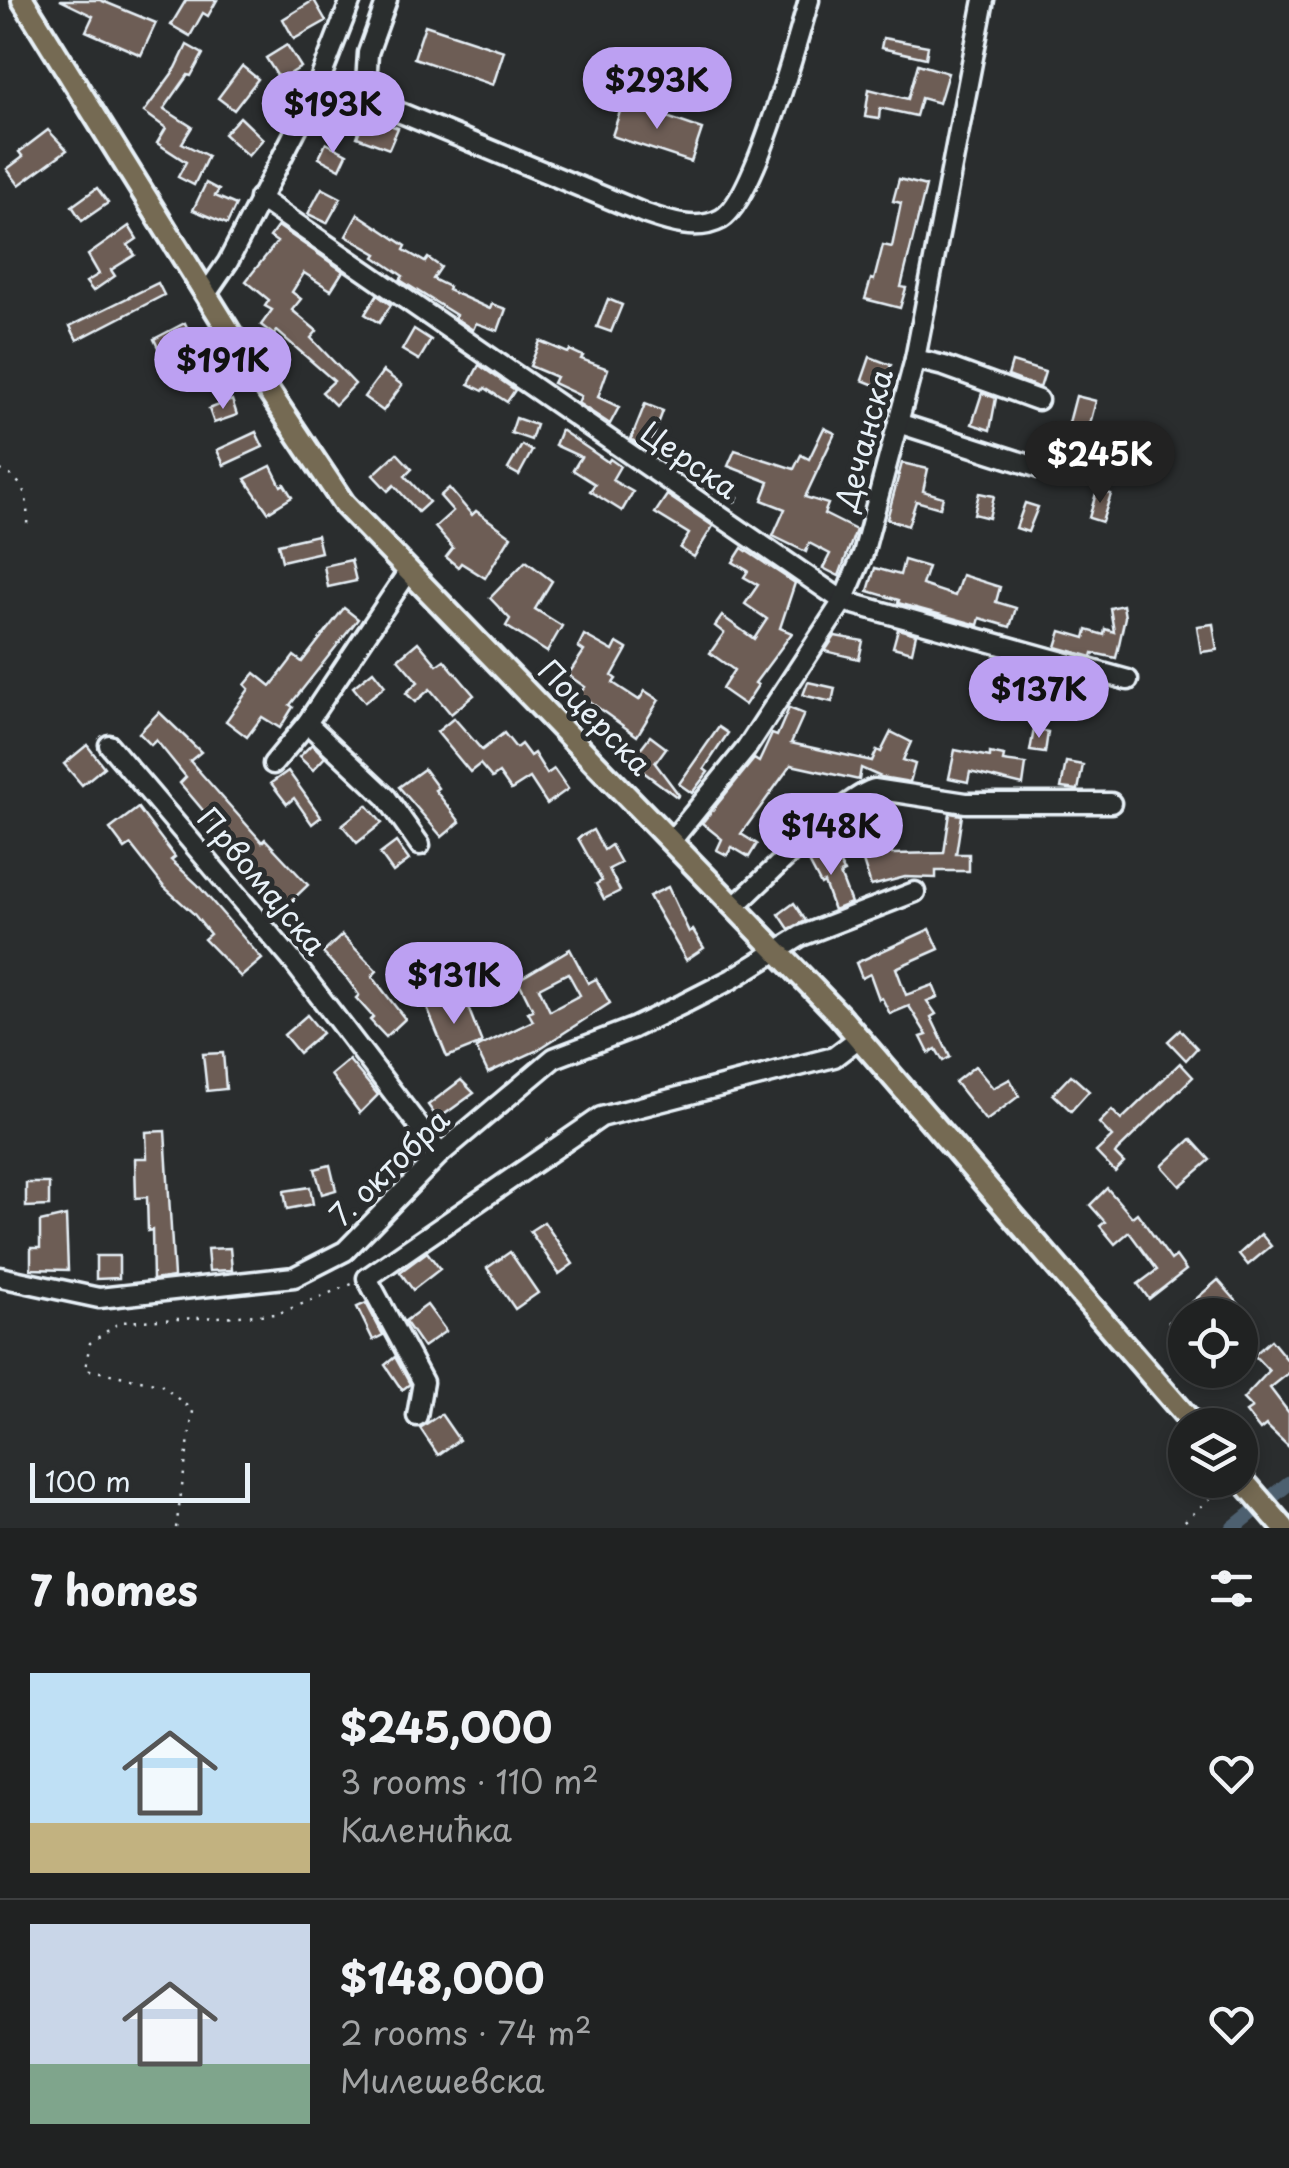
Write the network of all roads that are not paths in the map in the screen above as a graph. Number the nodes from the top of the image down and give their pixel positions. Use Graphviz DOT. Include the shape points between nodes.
graph roads {
  1 [pos="24,0"];
  2 [pos="351,0"];
  3 [pos="387,0"];
  4 [pos="808,0"];
  5 [pos="984,0"];
  6 [pos="314,95"];
  7 [pos="365,100"];
  8 [pos="260,198"];
  9 [pos="206,294"];
  10 [pos="915,360"];
  11 [pos="1038,400"];
  12 [pos="898,423"];
  13 [pos="1052,472"];
  14 [pos="408,572"];
  15 [pos="843,601"];
  16 [pos="1128,680"];
  17 [pos="307,723"];
  18 [pos="109,745"];
  19 [pos="272,764"];
  20 [pos="1111,803"];
  21 [pos="672,840"];
  22 [pos="420,845"];
  23 [pos="915,892"];
  24 [pos="736,905"];
  25 [pos="777,949"];
  26 [pos="859,1038"];
  27 [pos="440,1154"];
  28 [pos="0,1278"];
  29 [pos="1179,1408"];
  30 [pos="418,1416"];
  31 [pos="1255,1498"];
  32 [pos="1284,1528"];
  1 -- 9 [label="main road, Поцерска"];
  2 -- 6 [label="street"];
  3 -- 7 [label="street" via="368,53"];
  4 -- 7 [label="street" via="754,170 734,208 708,224 646,214"];
  5 -- 10 [label="street, Дечанска"];
  6 -- 7 [label="street" via="332,102"];
  6 -- 8 [label="street"];
  8 -- 9 [label="street"];
  8 -- 15 [label="street, Церска"];
  9 -- 14 [label="main road, Поцерска" via="333,489"];
  10 -- 11 [label="street"];
  10 -- 12 [label="street, Дечанска"];
  12 -- 13 [label="street"];
  12 -- 15 [label="street, Дечанска" via="863,554"];
  14 -- 17 [label="street"];
  14 -- 21 [label="main road, Поцерска"];
  15 -- 16 [label="street, Церска"];
  15 -- 21 [label="street, Дечанска" via="746,750"];
  17 -- 19 [label="street"];
  17 -- 22 [label="street" via="386,797"];
  18 -- 27 [label="street, Првомајска" via="292,959"];
  20 -- 24 [label="street" via="966,803 874,788 860,793"];
  21 -- 24 [label="main road, Поцерска"];
  23 -- 25 [label="street, 7. октобра"];
  24 -- 25 [label="main road, Поцерска"];
  25 -- 26 [label="main road, Поцерска"];
  25 -- 27 [label="street, 7. октобра" via="683,1004 554,1058"];
  26 -- 29 [label="main road, Поцерска"];
  26 -- 30 [label="street" via="834,1057 601,1118 367,1278 423,1382"];
  27 -- 28 [label="street, 7. октобра" via="345,1250 294,1277 99,1298"];
  31 -- 32 [label="main road"];
}
